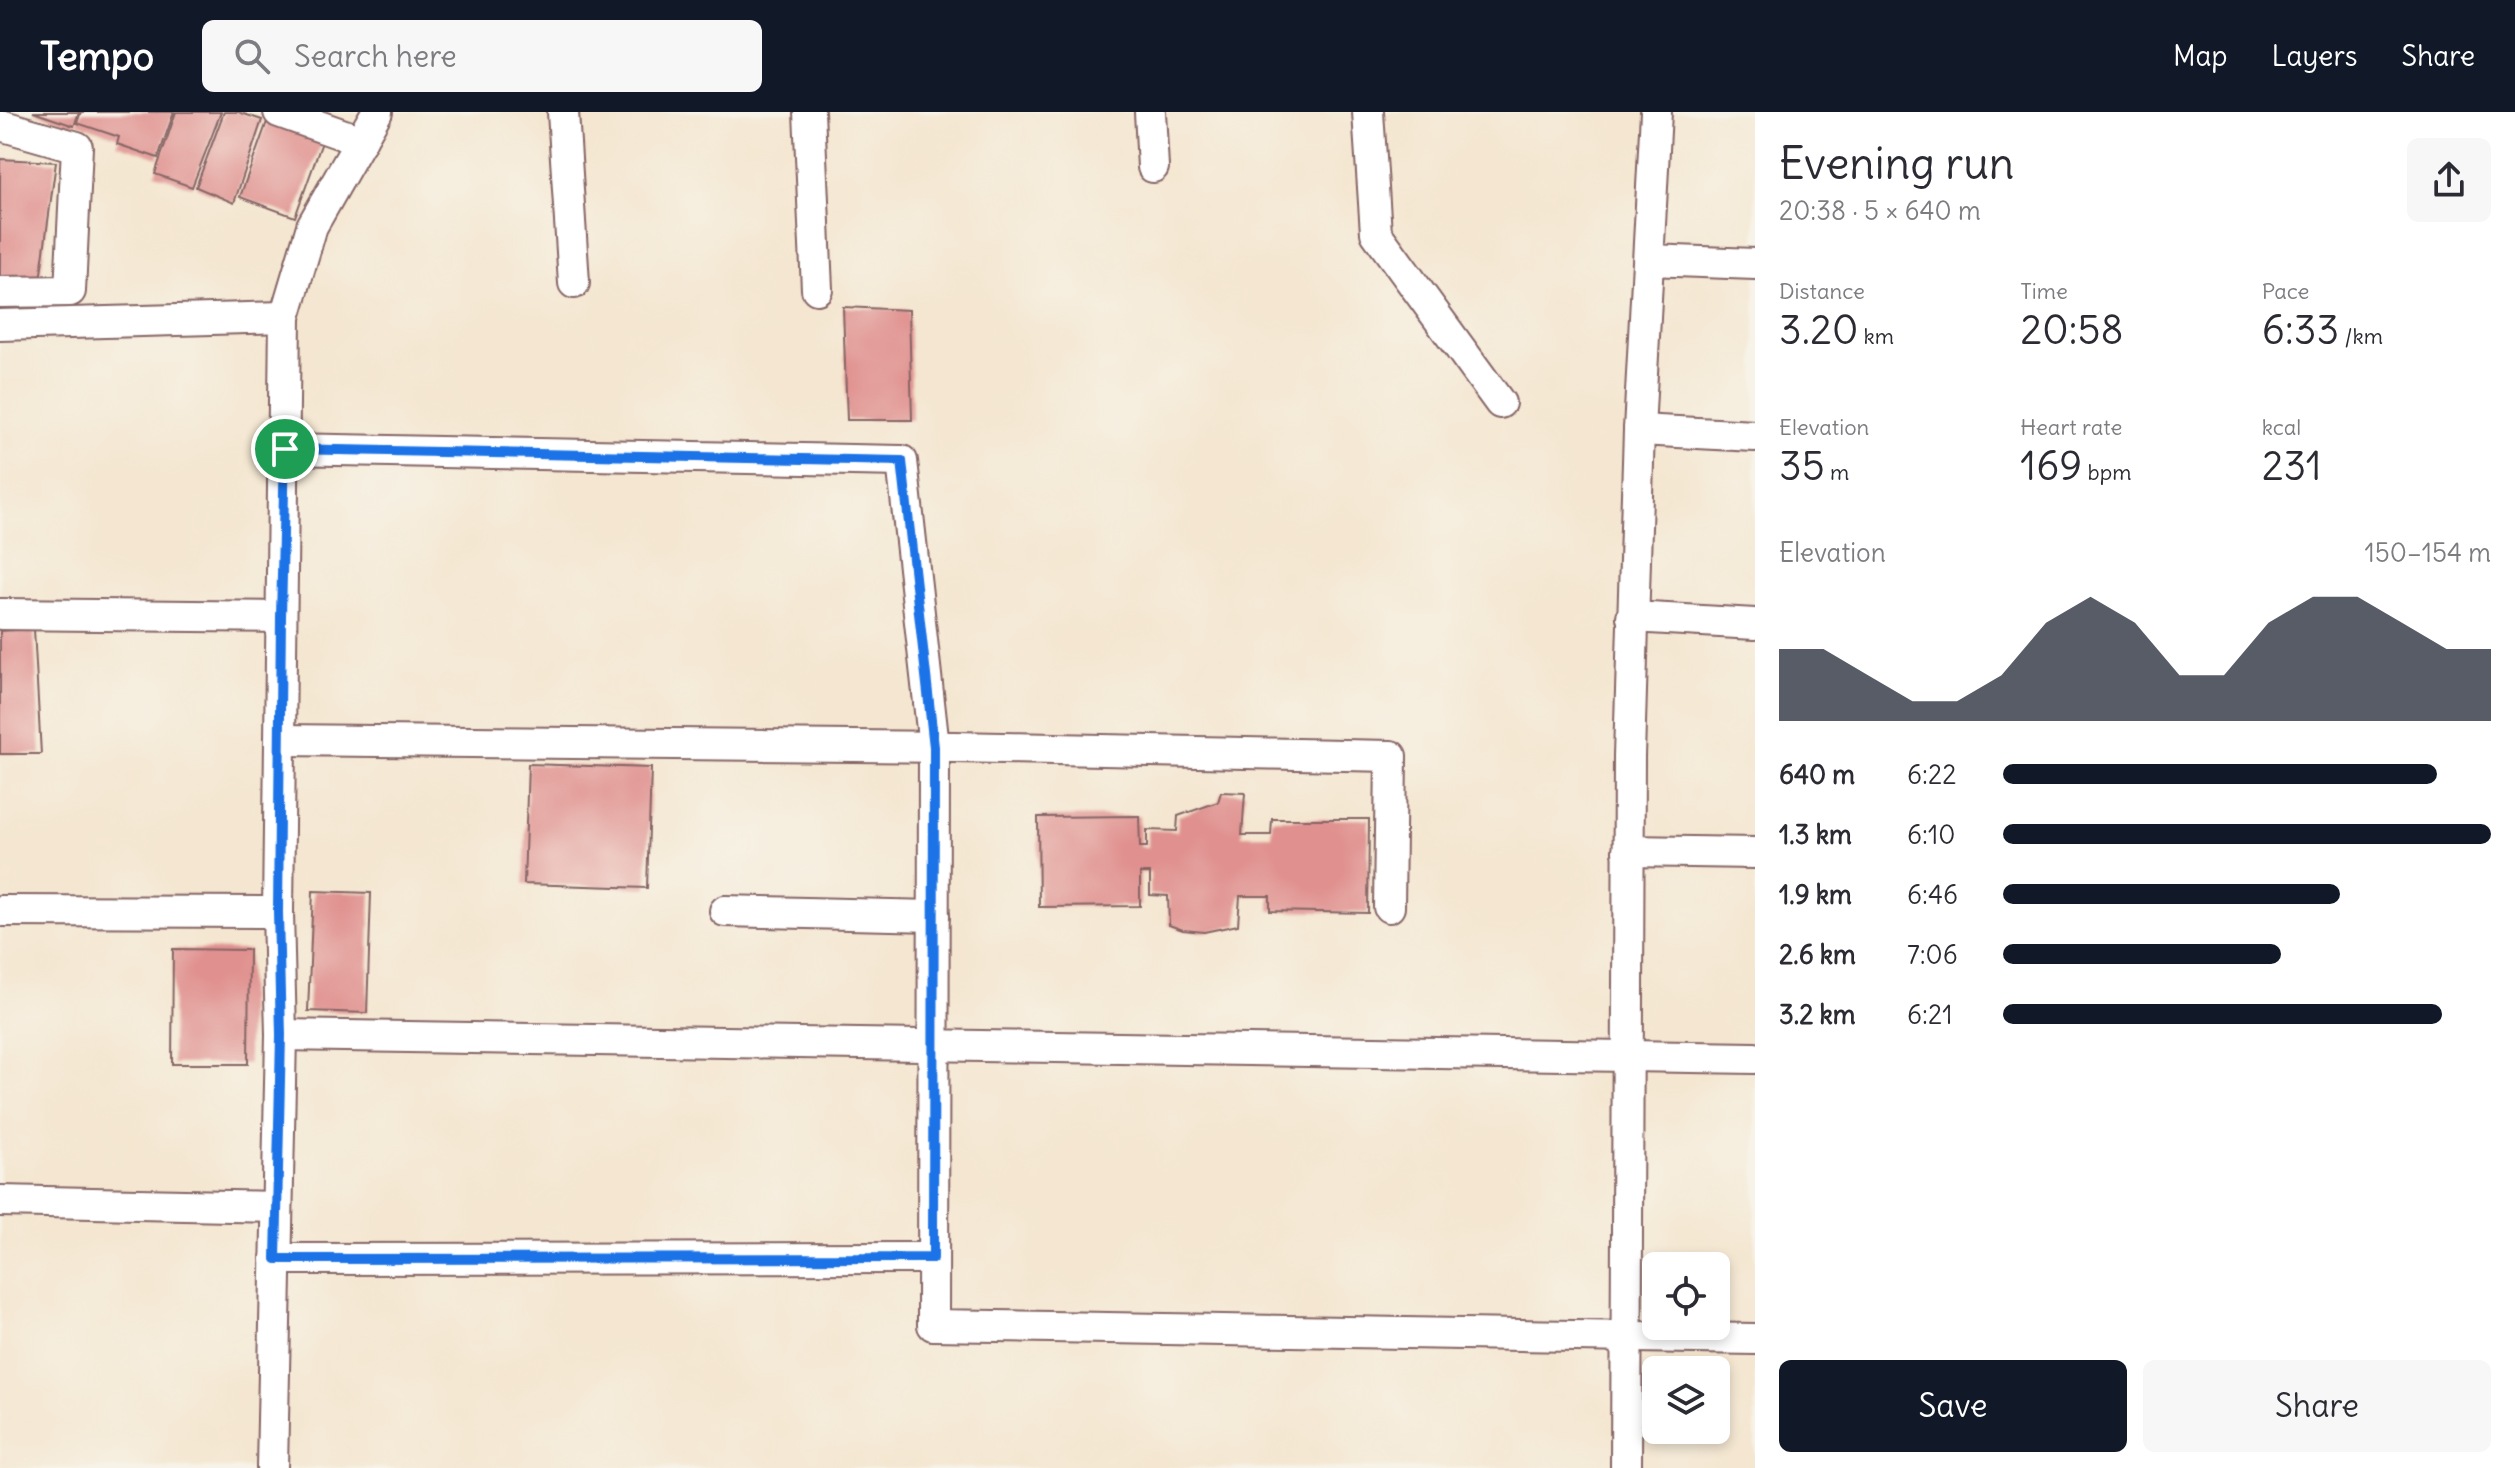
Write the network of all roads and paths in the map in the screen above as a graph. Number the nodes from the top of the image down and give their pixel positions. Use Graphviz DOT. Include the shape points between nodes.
graph roads {
  1 [pos="279,112"];
  2 [pos="377,112"];
  3 [pos="563,112"];
  4 [pos="809,112"];
  5 [pos="1150,112"];
  6 [pos="1368,112"];
  7 [pos="1656,112"];
  8 [pos="0,125"];
  9 [pos="361,141"];
  10 [pos="1153,167"];
  11 [pos="1649,260"];
  12 [pos="1755,264"];
  13 [pos="574,283"];
  14 [pos="817,289"];
  15 [pos="0,292"];
  16 [pos="285,317"];
  17 [pos="0,325"];
  18 [pos="1500,403"];
  19 [pos="1639,430"];
  20 [pos="1755,436"];
  21 [pos="285,449"];
  22 [pos="0,614"];
  23 [pos="281,617"];
  24 [pos="1632,617"];
  25 [pos="1755,624"];
  26 [pos="280,740"];
  27 [pos="934,747"];
  28 [pos="1628,851"];
  29 [pos="1755,853"];
  30 [pos="1389,907"];
  31 [pos="0,911"];
  32 [pos="725,911"];
  33 [pos="278,912"];
  34 [pos="934,916"];
  35 [pos="281,1035"];
  36 [pos="934,1044"];
  37 [pos="1627,1055"];
  38 [pos="1755,1058"];
  39 [pos="0,1201"];
  40 [pos="277,1207"];
  41 [pos="933,1258"];
  42 [pos="276,1259"];
  43 [pos="1626,1337"];
  44 [pos="1755,1339"];
  45 [pos="272,1468"];
  46 [pos="1626,1468"];
  1 -- 9 [label="street"];
  2 -- 9 [label="street"];
  3 -- 13 [label="street"];
  4 -- 14 [label="street"];
  5 -- 10 [label="street"];
  6 -- 18 [label="street" via="1376,233"];
  7 -- 11 [label="street"];
  8 -- 15 [label="street" via="77,147 70,291"];
  9 -- 16 [label="street" via="312,226"];
  11 -- 12 [label="street"];
  11 -- 19 [label="street"];
  16 -- 17 [label="street"];
  16 -- 21 [label="street"];
  19 -- 20 [label="street"];
  19 -- 24 [label="street"];
  21 -- 23 [label="street"];
  21 -- 27 [label="street" via="902,461"];
  22 -- 23 [label="street"];
  23 -- 26 [label="street"];
  24 -- 25 [label="street"];
  24 -- 28 [label="street"];
  26 -- 27 [label="street"];
  26 -- 33 [label="street"];
  27 -- 30 [label="street" via="1391,756"];
  27 -- 34 [label="street"];
  28 -- 29 [label="street"];
  28 -- 37 [label="street"];
  31 -- 33 [label="street"];
  32 -- 34 [label="street"];
  33 -- 35 [label="street"];
  34 -- 36 [label="street"];
  35 -- 36 [label="street"];
  35 -- 40 [label="street"];
  36 -- 37 [label="street"];
  36 -- 41 [label="street"];
  37 -- 38 [label="street"];
  37 -- 43 [label="street"];
  39 -- 40 [label="street"];
  40 -- 42 [label="street"];
  41 -- 42 [label="street"];
  41 -- 43 [label="street" via="933,1325"];
  42 -- 45 [label="street"];
  43 -- 44 [label="street"];
  43 -- 46 [label="street"];
}
